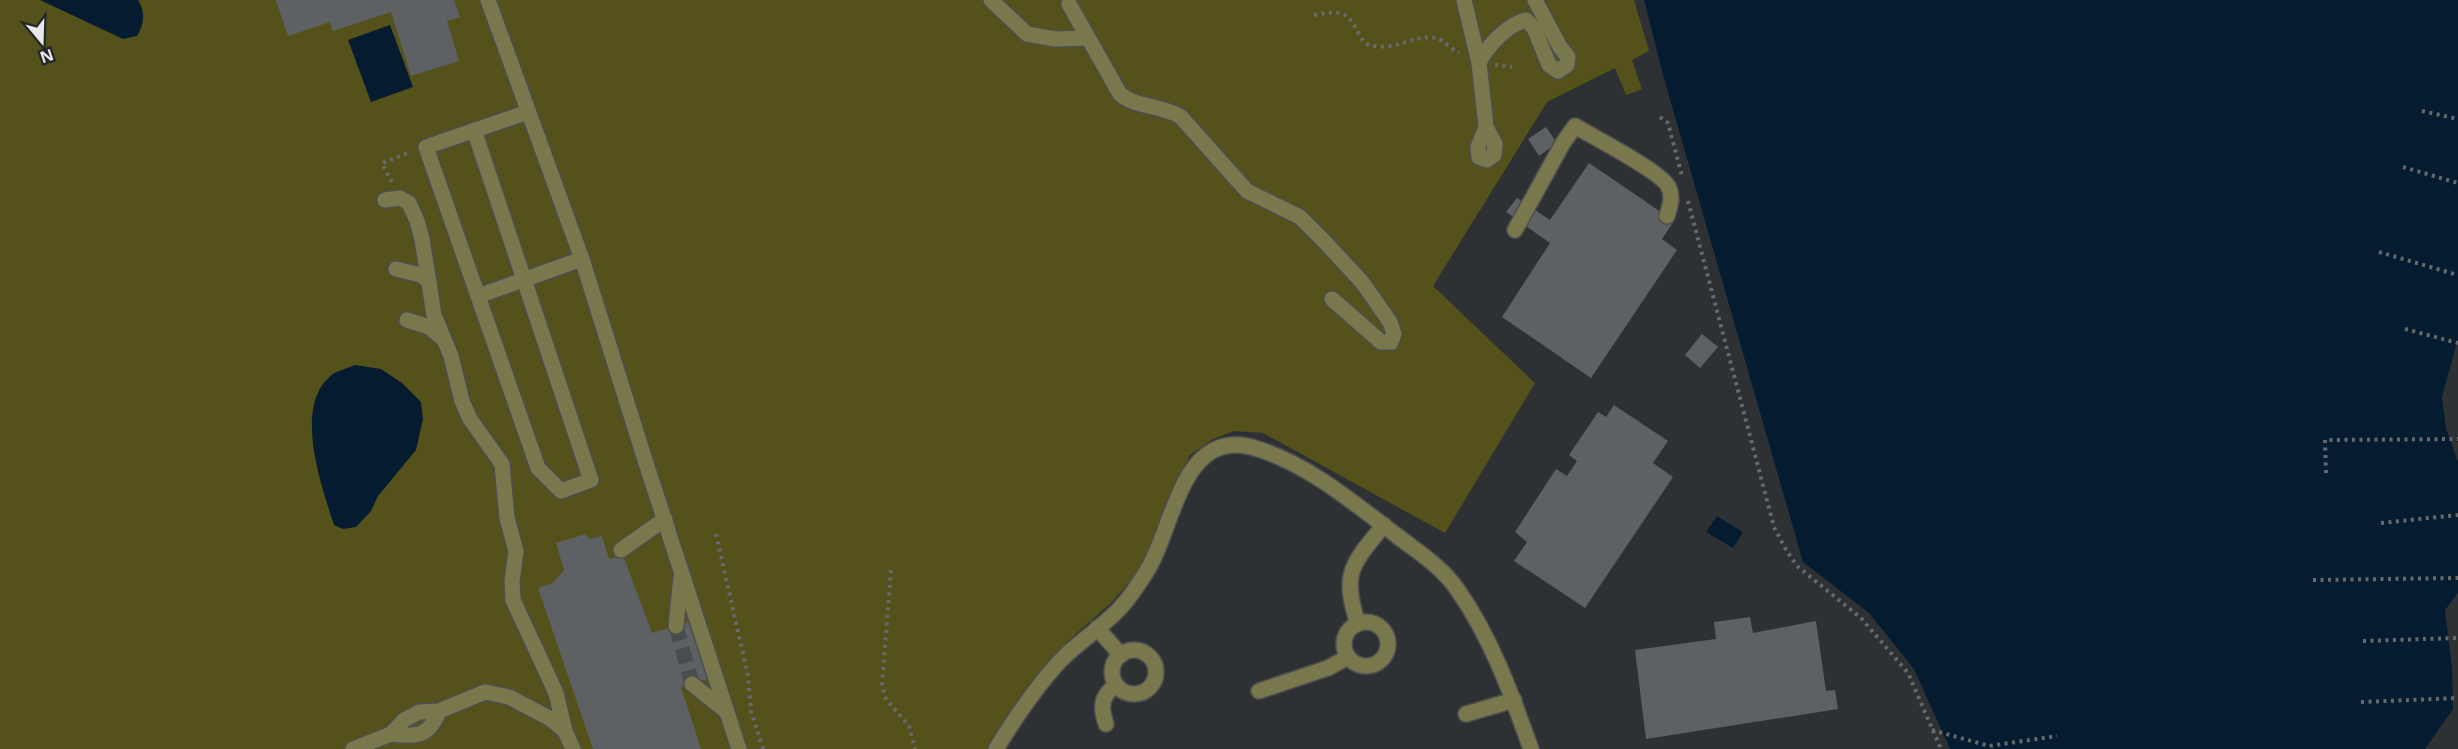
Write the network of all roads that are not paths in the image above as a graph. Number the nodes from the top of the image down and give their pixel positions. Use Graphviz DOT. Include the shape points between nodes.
graph roads {
  1 [pos="488,0"];
  2 [pos="991,0"];
  3 [pos="1464,0"];
  4 [pos="1535,0"];
  5 [pos="1069,4"];
  6 [pos="1087,38"];
  7 [pos="1479,61"];
  8 [pos="528,112"];
  9 [pos="1486,127"];
  10 [pos="474,130"];
  11 [pos="384,200"];
  12 [pos="1667,216"];
  13 [pos="1515,230"];
  14 [pos="582,259"];
  15 [pos="396,269"];
  16 [pos="429,280"];
  17 [pos="525,280"];
  18 [pos="478,296"];
  19 [pos="1332,298"];
  20 [pos="407,320"];
  21 [pos="442,338"];
  22 [pos="665,519"];
  23 [pos="1384,525"];
  24 [pos="621,550"];
  25 [pos="682,571"];
  26 [pos="1359,624"];
  27 [pos="676,626"];
  28 [pos="1097,628"];
  29 [pos="1121,656"];
  30 [pos="1348,657"];
  31 [pos="692,684"];
  32 [pos="1116,685"];
  33 [pos="1259,691"];
  34 [pos="1514,700"];
  35 [pos="727,712"];
  36 [pos="1466,714"];
  37 [pos="1106,724"];
  38 [pos="565,731"];
  39 [pos="370,745"];
  40 [pos="353,749"];
  41 [pos="573,749"];
  42 [pos="739,749"];
  43 [pos="996,749"];
  44 [pos="1531,749"];
  1 -- 8 [label="street"];
  2 -- 6 [label="street" via="1027,34 1055,39"];
  3 -- 7 [label="street"];
  4 -- 7 [label="street" via="1568,57 1568,65 1558,71 1549,65 1534,28 1526,20 1508,30"];
  5 -- 6 [label="street"];
  6 -- 19 [label="street" via="1126,100 1181,117 1247,191 1300,217 1322,239 1362,282 1390,322 1394,334 1391,342 1381,342"];
  7 -- 9 [label="street"];
  8 -- 10 [label="street"];
  8 -- 14 [label="street"];
  10 -- 17 [label="street"];
  10 -- 18 [label="street" via="426,147"];
  11 -- 16 [label="street" via="400,198 409,203 423,239"];
  12 -- 13 [label="street" via="1672,201 1669,186 1651,170 1575,126"];
  14 -- 17 [label="street"];
  14 -- 22 [label="street"];
  15 -- 16 [label="street"];
  16 -- 21 [label="street"];
  17 -- 18 [label="street"];
  17 -- 18 [label="street" via="591,480 561,491 538,468"];
  20 -- 21 [label="street" via="429,327"];
  21 -- 38 [label="street" via="470,419 502,464 507,518 516,551 513,600 556,693"];
  22 -- 24 [label="street"];
  22 -- 25 [label="street"];
  23 -- 26 [label="street" via="1358,558 1348,579 1350,601"];
  23 -- 28 [label="street" via="1304,470 1259,449 1238,444 1216,448 1199,459 1186,482 1147,573 1120,608"];
  23 -- 34 [label="street" via="1456,586 1492,650"];
  25 -- 27 [label="street"];
  25 -- 35 [label="street"];
  26 -- 30 [label="street" via="1345,638"];
  26 -- 30 [label="street" via="1373,624 1385,633 1385,654 1367,666"];
  28 -- 29 [label="street"];
  28 -- 43 [label="street" via="1060,661"];
  29 -- 32 [label="street" via="1113,666"];
  29 -- 32 [label="street" via="1134,651 1147,654 1155,665 1156,679 1147,690 1134,694"];
  30 -- 33 [label="street" via="1328,668"];
  31 -- 35 [label="street"];
  32 -- 37 [label="street" via="1104,696"];
  34 -- 36 [label="street"];
  34 -- 44 [label="street"];
  35 -- 42 [label="street"];
  38 -- 39 [label="street" via="509,697 485,692 439,711 419,712"];
  38 -- 41 [label="street"];
  39 -- 40 [label="street"];
}
